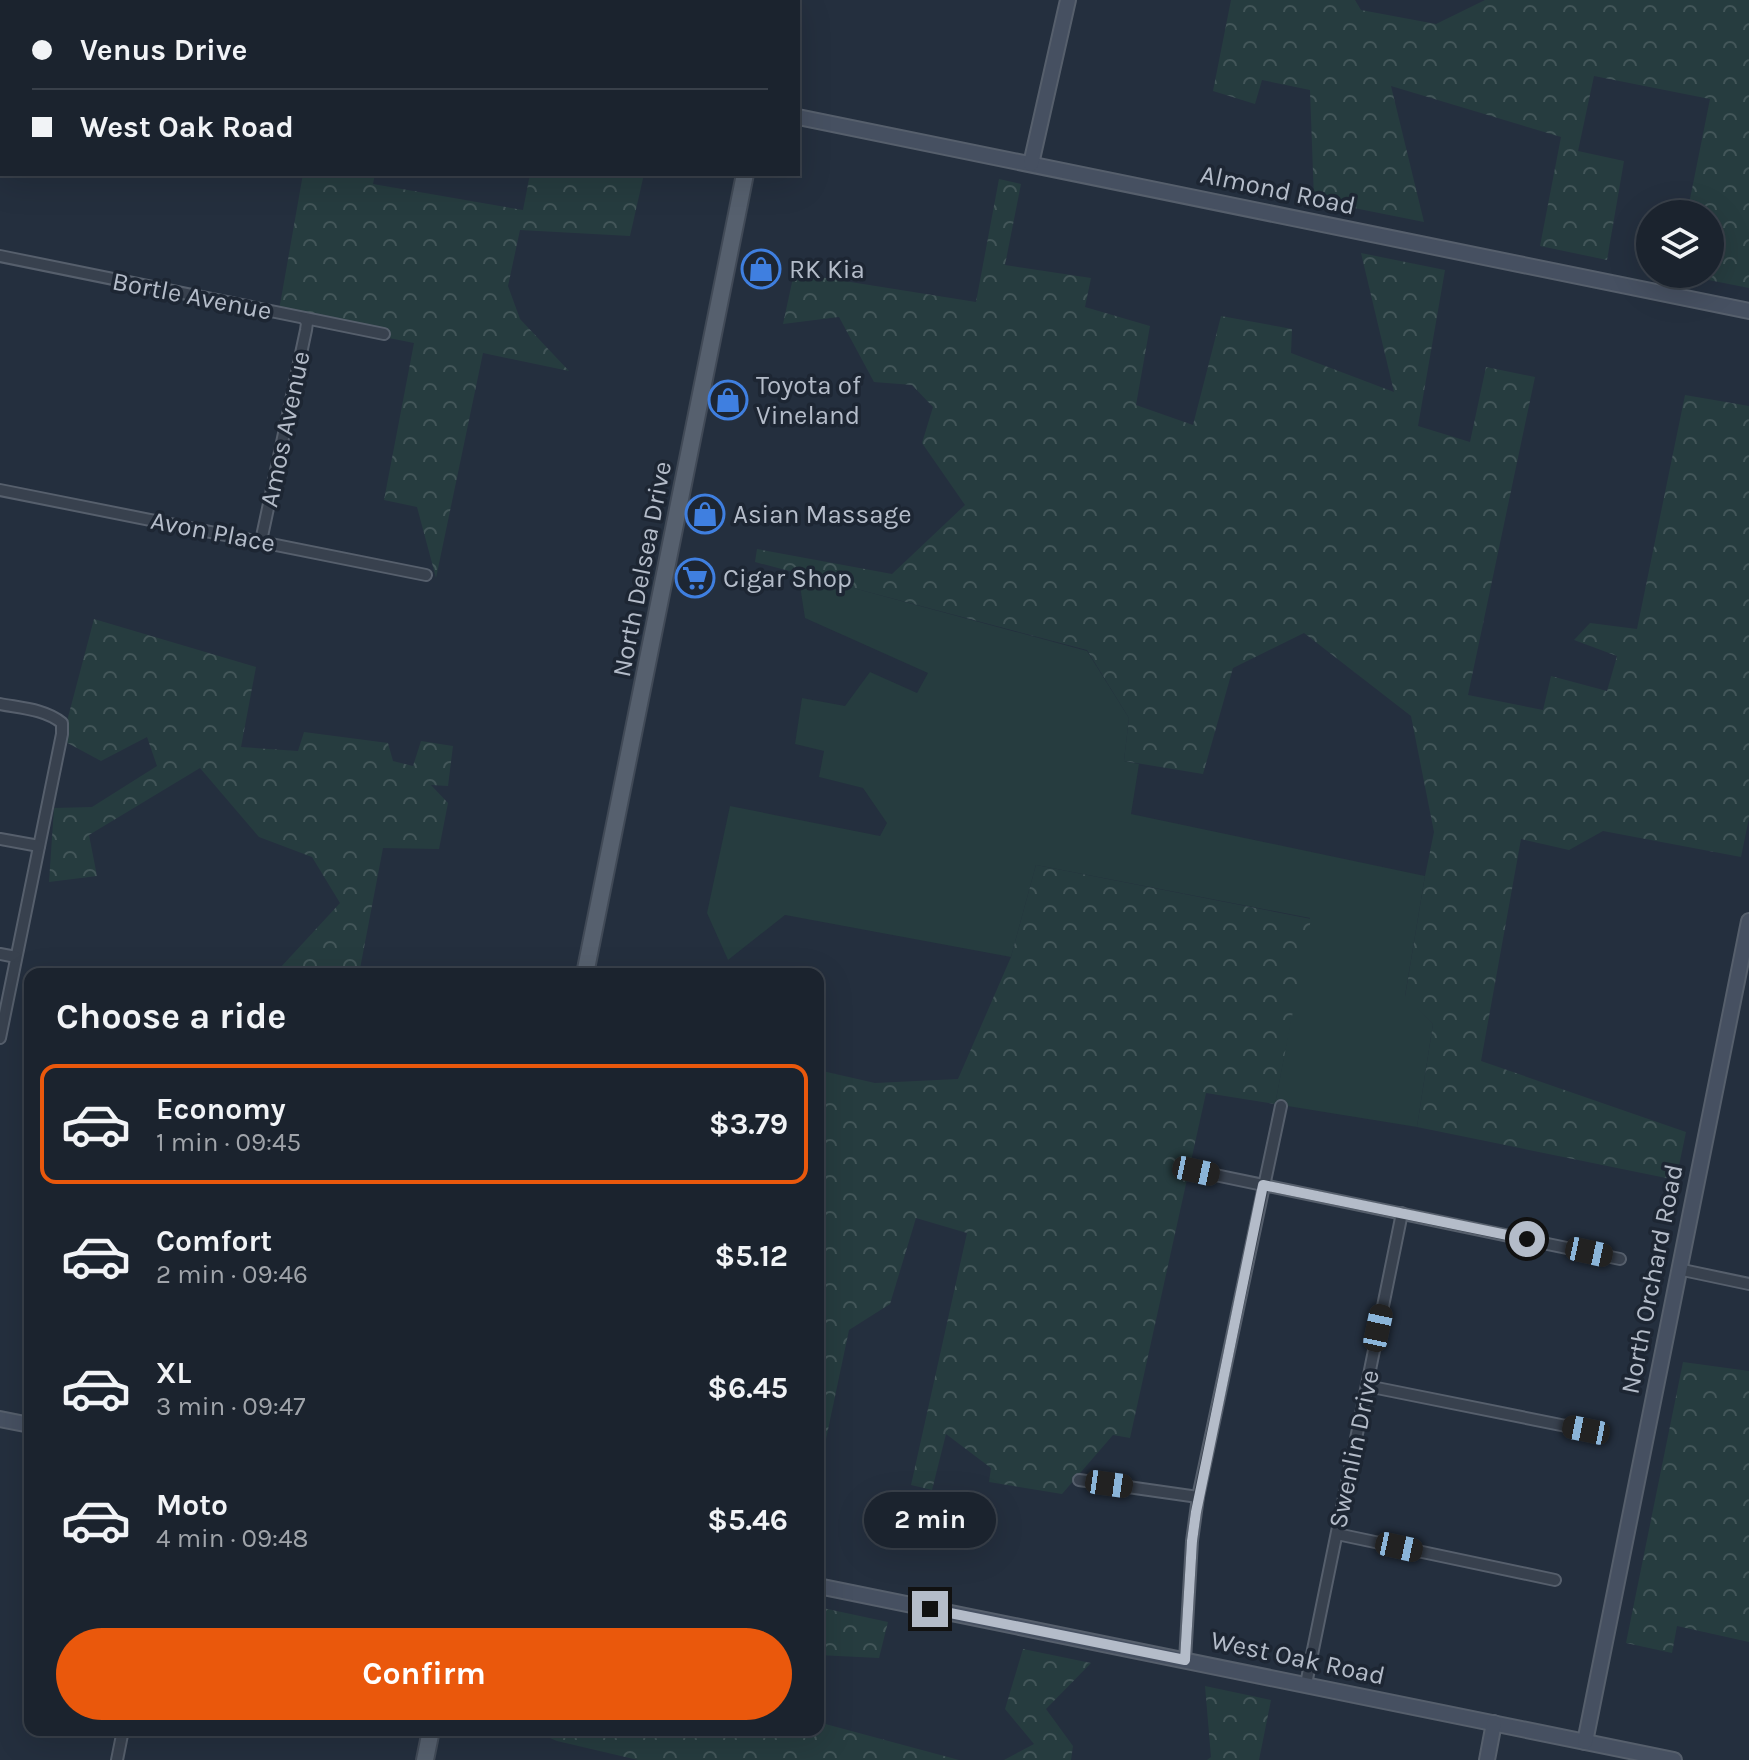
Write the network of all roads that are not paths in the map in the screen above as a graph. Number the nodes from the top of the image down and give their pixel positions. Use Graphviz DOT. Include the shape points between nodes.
graph roads {
  1 [pos="1068,0"];
  2 [pos="800,117"];
  3 [pos="1031,164"];
  4 [pos="745,176"];
  5 [pos="0,256"];
  6 [pos="1749,311"];
  7 [pos="304,318"];
  8 [pos="384,334"];
  9 [pos="0,490"];
  10 [pos="261,541"];
  11 [pos="426,575"];
  12 [pos="0,704"];
  13 [pos="0,839"];
  14 [pos="39,846"];
  15 [pos="1749,921"];
  16 [pos="0,954"];
  17 [pos="16,957"];
  18 [pos="586,968"];
  19 [pos="0,1038"];
  20 [pos="1281,1106"];
  21 [pos="1196,1171"];
  22 [pos="1263,1185"];
  23 [pos="1402,1213"];
  24 [pos="1620,1259"];
  25 [pos="1678,1269"];
  26 [pos="1749,1284"];
  27 [pos="1367,1386"];
  28 [pos="0,1419"];
  29 [pos="24,1424"];
  30 [pos="1586,1430"];
  31 [pos="1079,1480"];
  32 [pos="1198,1497"];
  33 [pos="1337,1534"];
  34 [pos="1555,1580"];
  35 [pos="824,1587"];
  36 [pos="1185,1660"];
  37 [pos="1306,1684"];
  38 [pos="1494,1723"];
  39 [pos="122,1736"];
  40 [pos="430,1736"];
  41 [pos="1585,1742"];
  42 [pos="117,1760"];
  43 [pos="425,1760"];
  44 [pos="1487,1760"];
  45 [pos="1674,1760"];
  1 -- 3 [label="street"];
  2 -- 3 [label="street, Almond Road"];
  3 -- 6 [label="street, Almond Road"];
  4 -- 18 [label="main road, North Delsea Drive"];
  5 -- 7 [label="street, Bortle Avenue"];
  7 -- 8 [label="street, Bortle Avenue"];
  7 -- 10 [label="street, Amos Avenue" via="306,330"];
  9 -- 10 [label="street, Avon Place"];
  10 -- 11 [label="street, Avon Place"];
  12 -- 14 [label="street" via="62,723"];
  13 -- 14 [label="street"];
  14 -- 17 [label="street"];
  15 -- 25 [label="street, North Orchard Road"];
  16 -- 17 [label="street"];
  17 -- 19 [label="street"];
  20 -- 22 [label="street"];
  21 -- 22 [label="street"];
  22 -- 23 [label="street"];
  22 -- 32 [label="street"];
  23 -- 24 [label="street"];
  23 -- 27 [label="street, Swenlin Drive"];
  25 -- 26 [label="street"];
  25 -- 41 [label="street, North Orchard Road"];
  27 -- 30 [label="street"];
  27 -- 33 [label="street, Swenlin Drive"];
  28 -- 29 [label="street"];
  31 -- 32 [label="street"];
  32 -- 36 [label="street"];
  33 -- 34 [label="street"];
  33 -- 37 [label="street, Swenlin Drive"];
  35 -- 36 [label="street, West Oak Road"];
  36 -- 37 [label="street, West Oak Road"];
  37 -- 38 [label="street, West Oak Road"];
  38 -- 41 [label="street, West Oak Road"];
  38 -- 44 [label="street"];
  39 -- 42 [label="street"];
  40 -- 43 [label="main road"];
  41 -- 45 [label="street, West Oak Road"];
}
